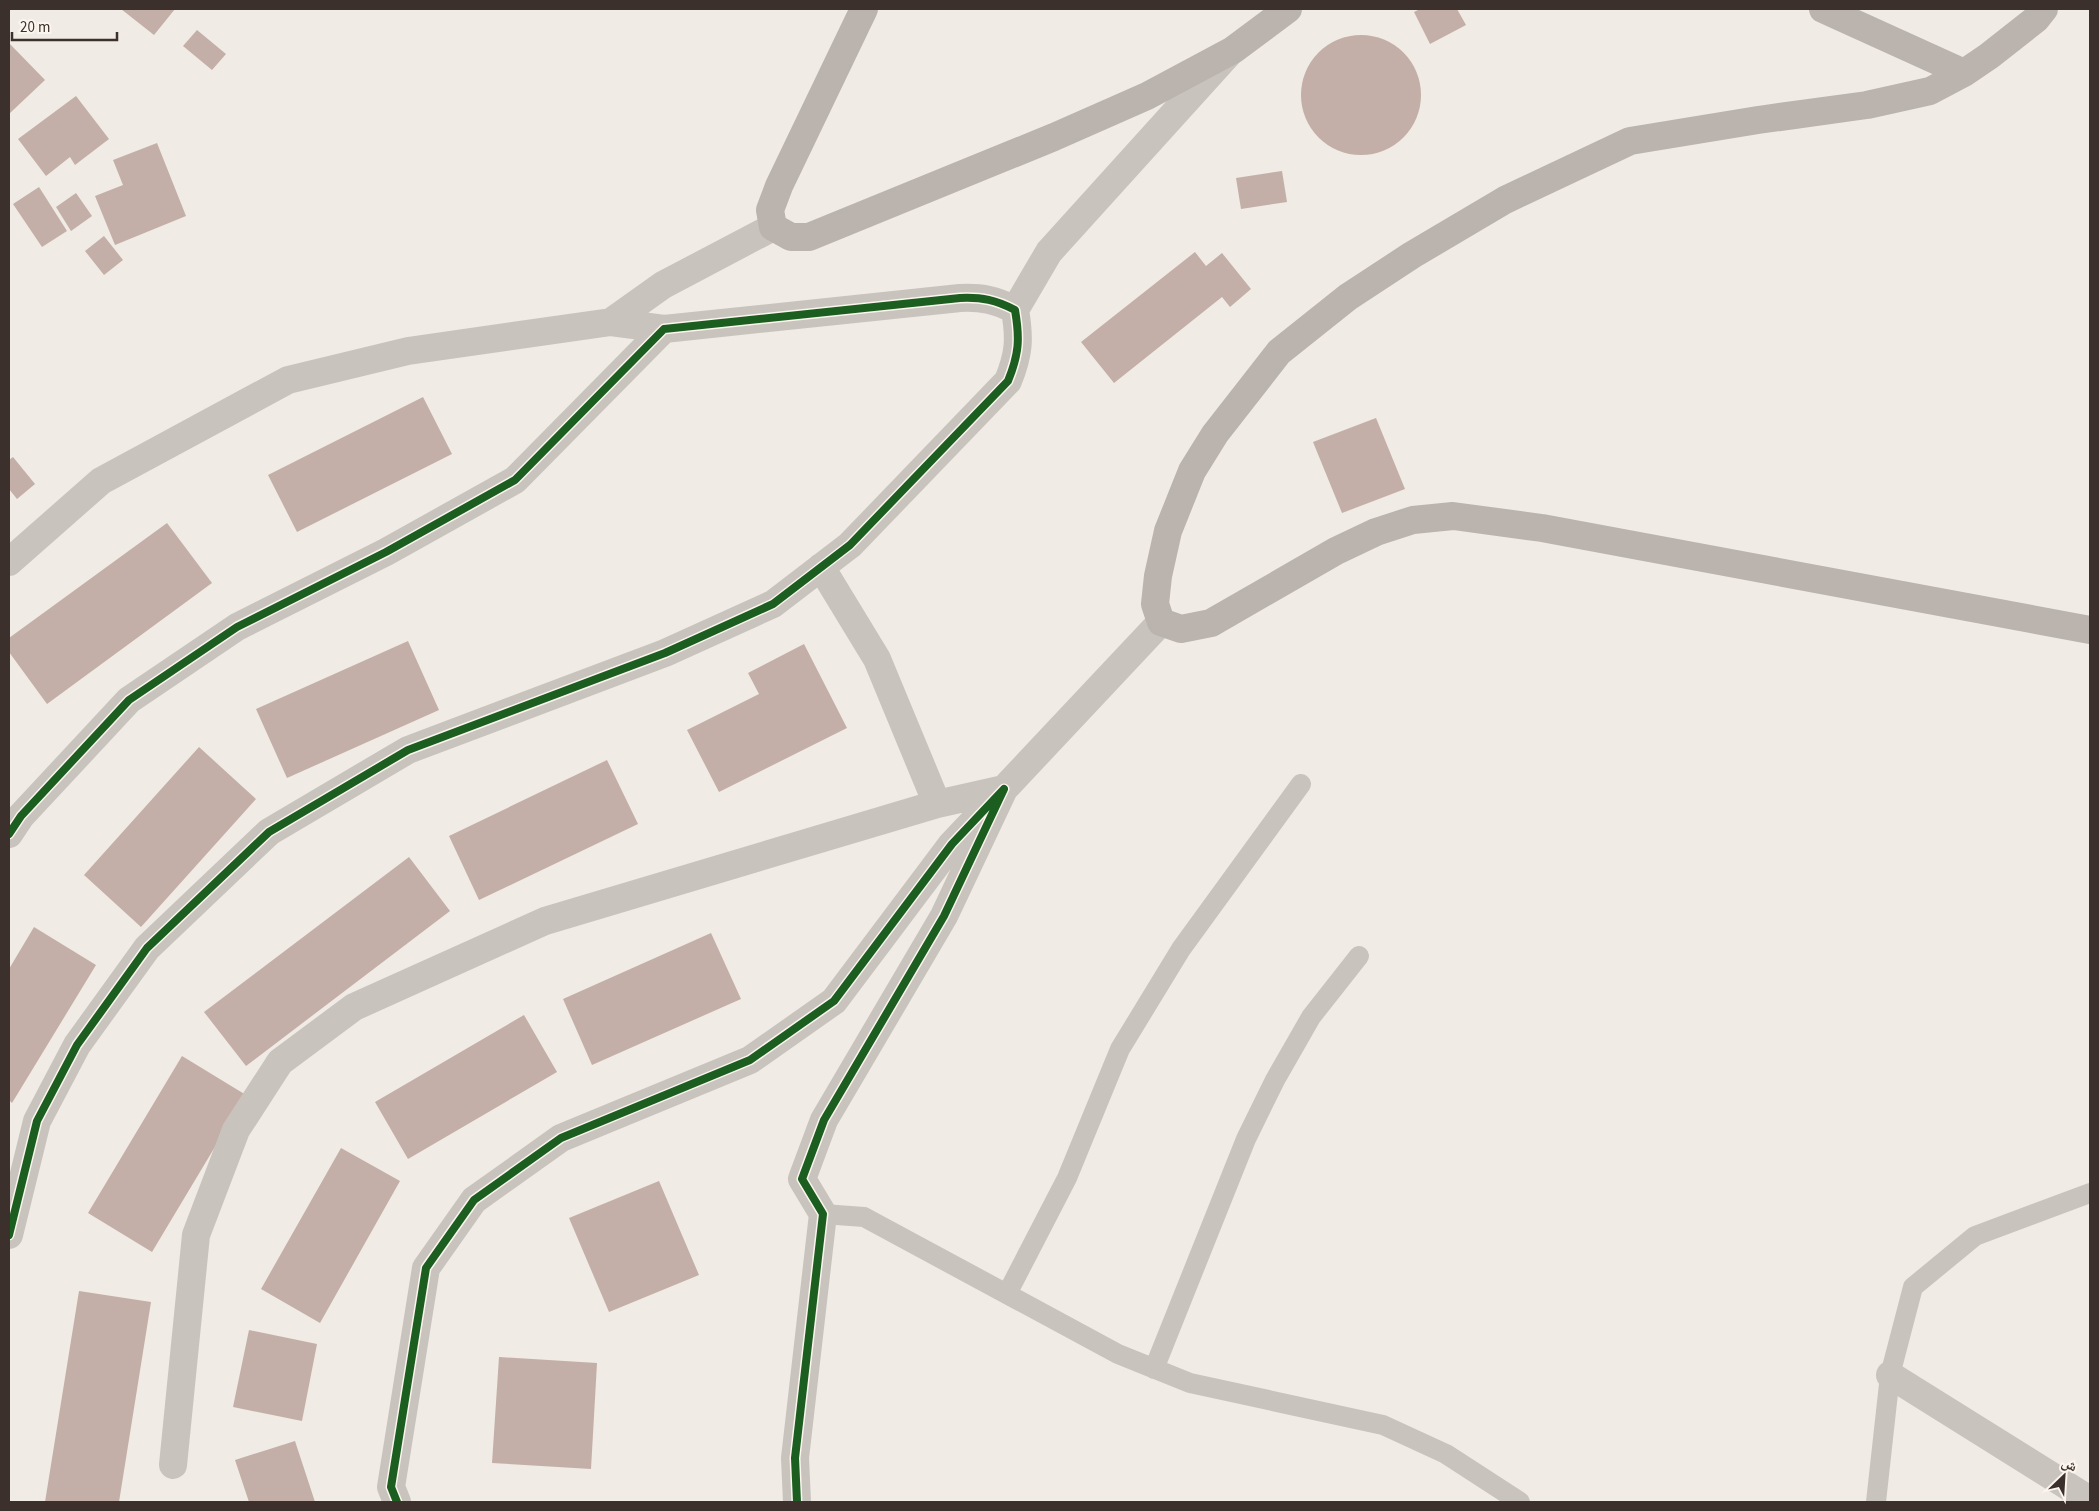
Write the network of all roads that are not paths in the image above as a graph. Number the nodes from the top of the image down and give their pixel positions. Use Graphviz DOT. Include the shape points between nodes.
graph roads {
  1 [pos="864,9"];
  2 [pos="1288,9"];
  3 [pos="1823,9"];
  4 [pos="2044,9"];
  5 [pos="1233,50"];
  6 [pos="1964,73"];
  7 [pos="773,227"];
  8 [pos="1015,310"];
  9 [pos="611,322"];
  10 [pos="664,329"];
  11 [pos="9,562"];
  12 [pos="822,567"];
  13 [pos="1161,622"];
  14 [pos="2090,630"];
  15 [pos="1301,784"];
  16 [pos="1004,789"];
  17 [pos="937,804"];
  18 [pos="9,834"];
  19 [pos="1359,956"];
  20 [pos="2090,1193"];
  21 [pos="823,1214"];
  22 [pos="9,1235"];
  23 [pos="1007,1294"];
  24 [pos="1154,1369"];
  25 [pos="1890,1375"];
  26 [pos="173,1465"];
  27 [pos="2090,1500"];
  28 [pos="397,1502"];
  29 [pos="797,1502"];
  30 [pos="1520,1502"];
  31 [pos="1876,1502"];
  1 -- 7 [label="main road" via="779,186 770,210"];
  2 -- 5 [label="main road"];
  3 -- 6 [label="main road"];
  4 -- 6 [label="main road" via="2036,20 2011,40"];
  5 -- 7 [label="main road" via="1147,96 809,237 791,237"];
  5 -- 8 [label="street" via="1049,252"];
  6 -- 13 [label="main road" via="1930,91 1867,105 1630,141 1505,200 1348,297 1279,352 1215,434 1192,471 1168,531 1158,576 1155,604"];
  7 -- 9 [label="street" via="663,285"];
  8 -- 10 [label="street" via="982,297"];
  8 -- 12 [label="street" via="1019,333 1017,359 1008,381 850,545"];
  9 -- 10 [label="street"];
  9 -- 11 [label="street" via="408,351 288,380 101,481"];
  10 -- 18 [label="street" via="515,480 386,552 237,627 129,700 21,816"];
  12 -- 17 [label="street" via="877,659"];
  12 -- 22 [label="street" via="773,604 665,653 408,750 269,832 147,948 77,1045 37,1121"];
  13 -- 14 [label="main road" via="1181,629 1211,623 1336,551 1376,532 1413,520 1453,516 1542,528"];
  13 -- 16 [label="street"];
  15 -- 23 [label="lane" via="1181,949 1120,1049 1067,1178"];
  16 -- 17 [label="street"];
  16 -- 21 [label="street" via="944,916 824,1120 802,1179"];
  16 -- 28 [label="street" via="952,844 834,1001 750,1060 562,1138 474,1200 426,1268 391,1486"];
  17 -- 26 [label="street" via="545,921 354,1007 280,1062 236,1130 196,1235"];
  19 -- 24 [label="lane" via="1311,1017 1274,1080 1246,1139"];
  20 -- 25 [label="lane" via="1975,1236 1913,1287"];
  21 -- 23 [label="lane" via="864,1217"];
  21 -- 29 [label="street" via="795,1458"];
  23 -- 24 [label="lane" via="1118,1354"];
  24 -- 30 [label="lane" via="1190,1383 1383,1425 1446,1454"];
  25 -- 27 [label="street"];
  25 -- 31 [label="lane"];
}
